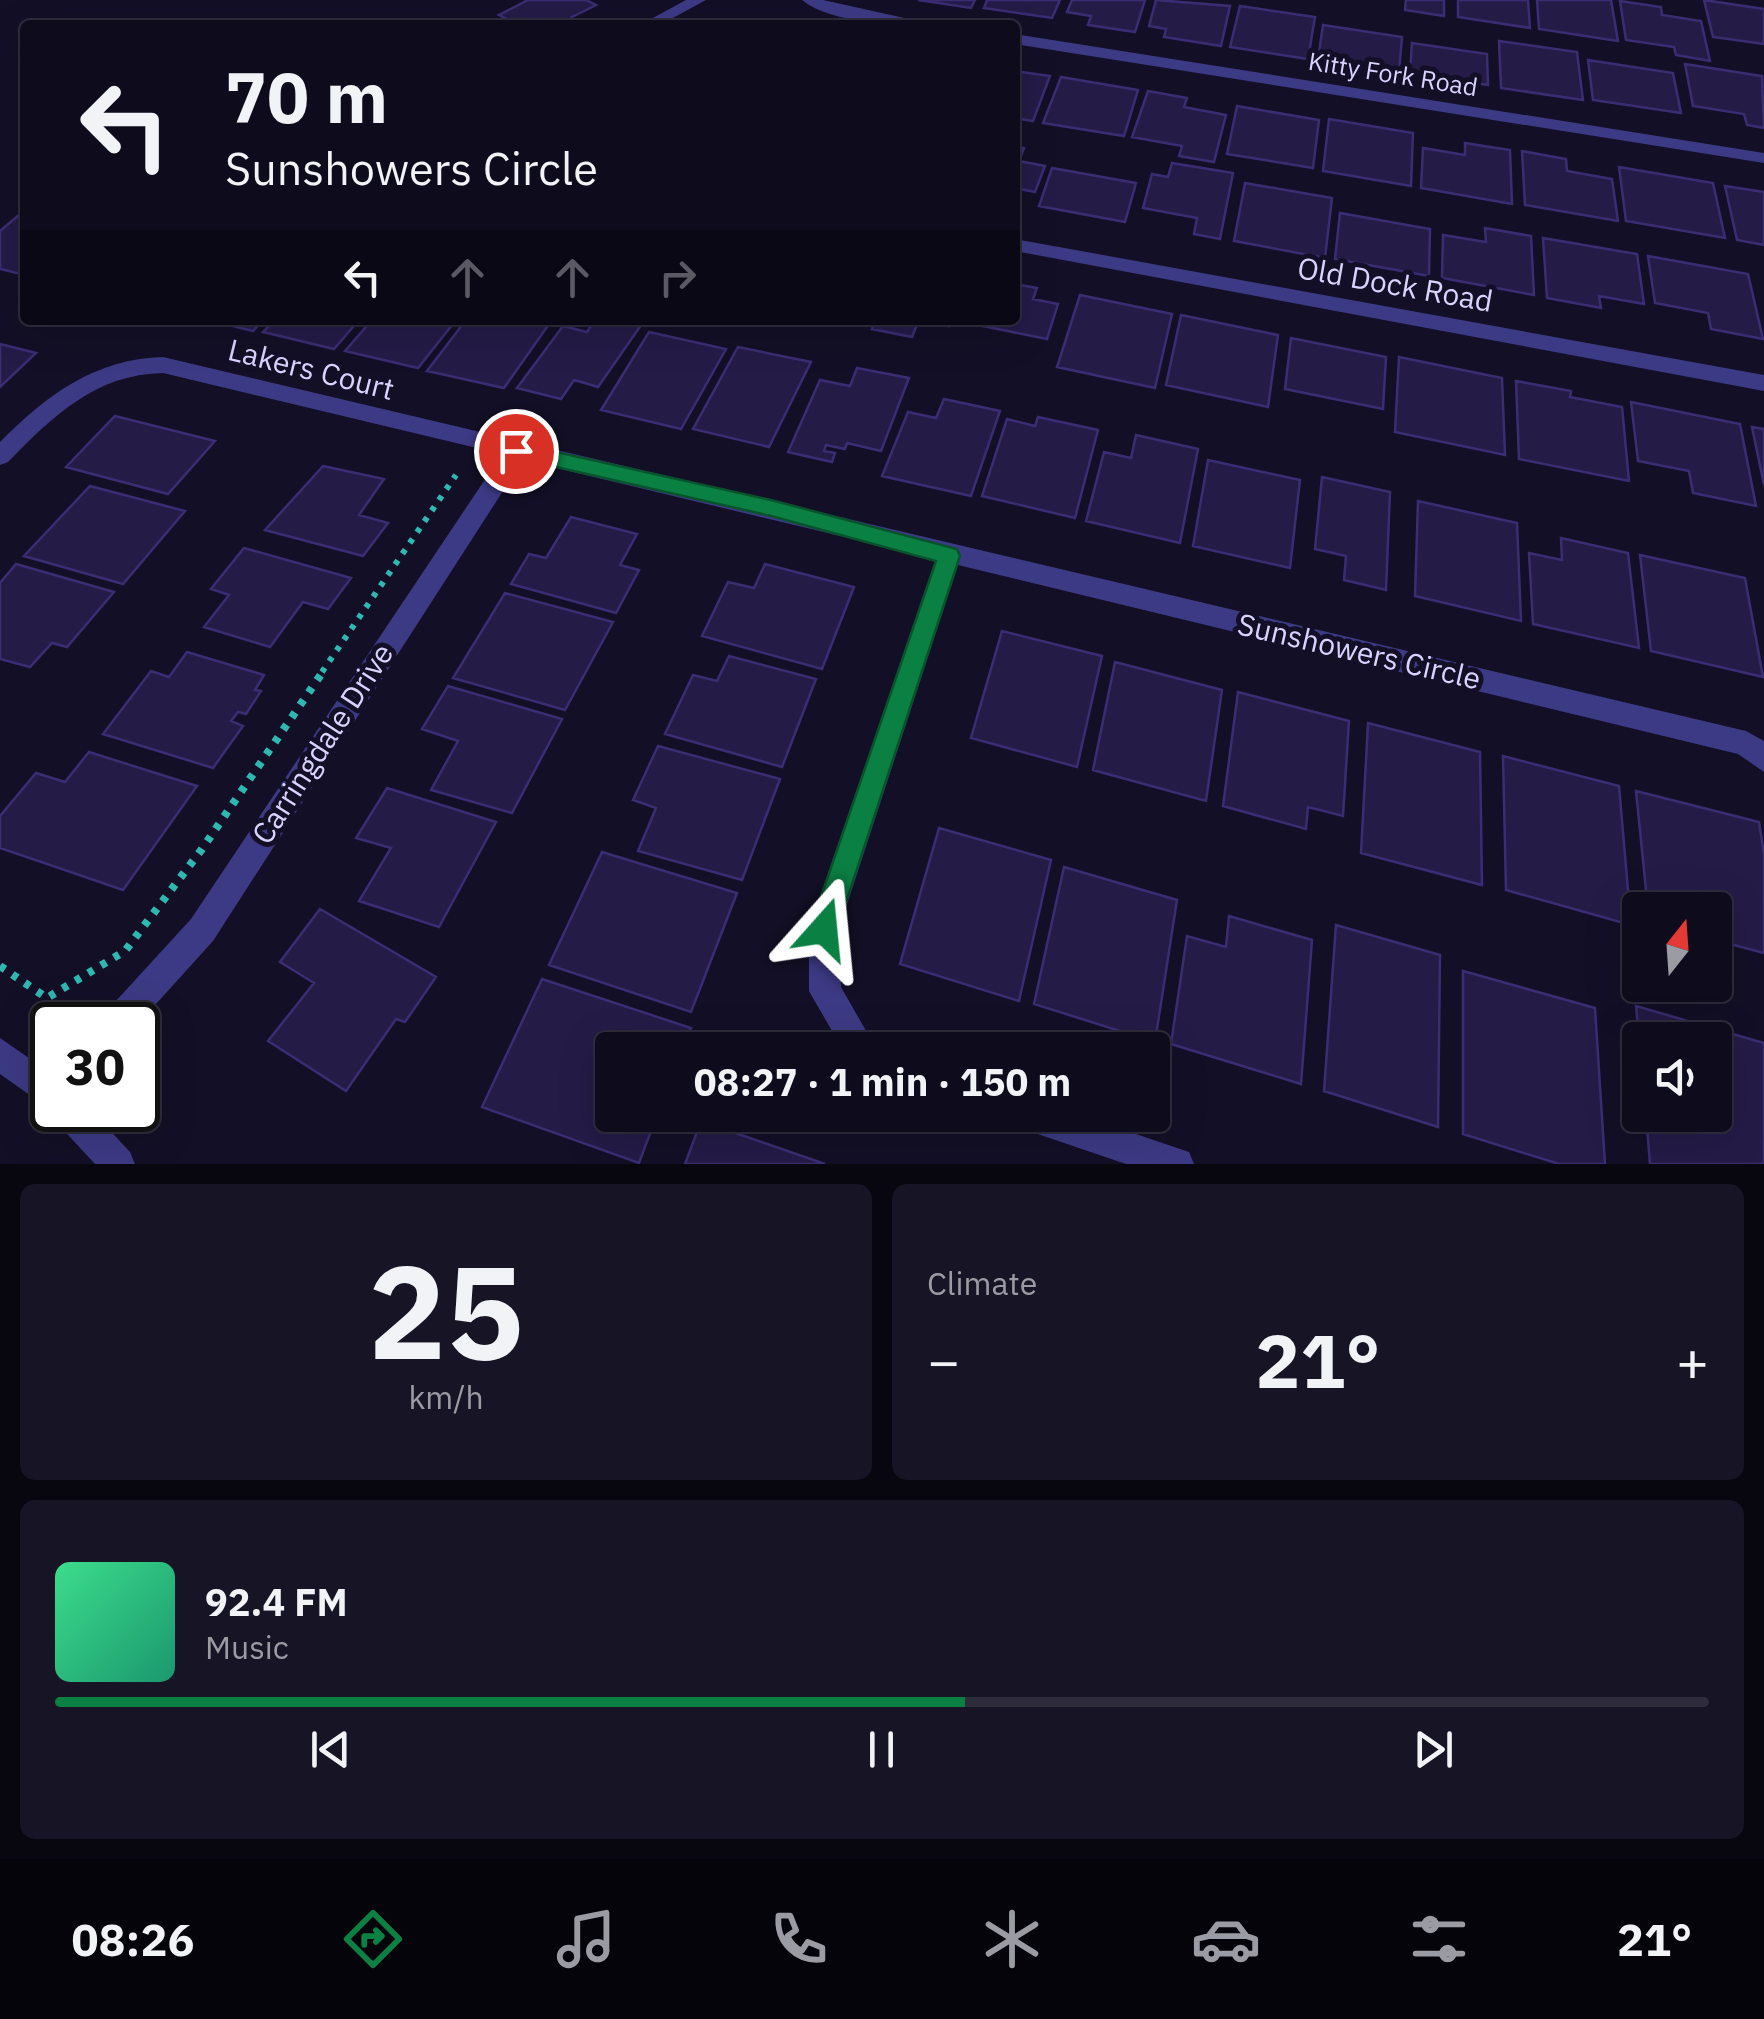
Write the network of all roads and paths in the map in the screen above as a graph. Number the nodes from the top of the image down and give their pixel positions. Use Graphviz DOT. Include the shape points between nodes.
graph roads {
  1 [pos="698,0"];
  2 [pos="810,0"];
  3 [pos="658,20"];
  4 [pos="895,20"];
  5 [pos="1020,40"];
  6 [pos="1764,158"];
  7 [pos="1020,247"];
  8 [pos="1764,383"];
  9 [pos="516,451"];
  10 [pos="0,456"];
  11 [pos="456,475"];
  12 [pos="949,556"];
  13 [pos="1764,759"];
  14 [pos="0,966"];
  15 [pos="136,1002"];
  16 [pos="851,1032"];
  17 [pos="0,1054"];
  18 [pos="30,1076"];
  19 [pos="89,1132"];
  20 [pos="1080,1132"];
  21 [pos="118,1164"];
  22 [pos="1177,1164"];
  1 -- 3 [label="street"];
  2 -- 4 [label="street" via="830,10"];
  5 -- 6 [label="street, Kitty Fork Road"];
  7 -- 8 [label="street, Old Dock Road"];
  9 -- 10 [label="street, Lakers Court" via="152,364 116,370 70,391"];
  9 -- 12 [label="street, Sunshowers Circle"];
  9 -- 15 [label="street, Carringdale Drive" via="202,930"];
  11 -- 14 [label="path" via="125,951 48,998"];
  12 -- 13 [label="street, Sunshowers Circle" via="1746,743"];
  12 -- 16 [label="street" via="824,929 825,991"];
  17 -- 18 [label="street"];
  19 -- 21 [label="street"];
  20 -- 22 [label="street"];
}
